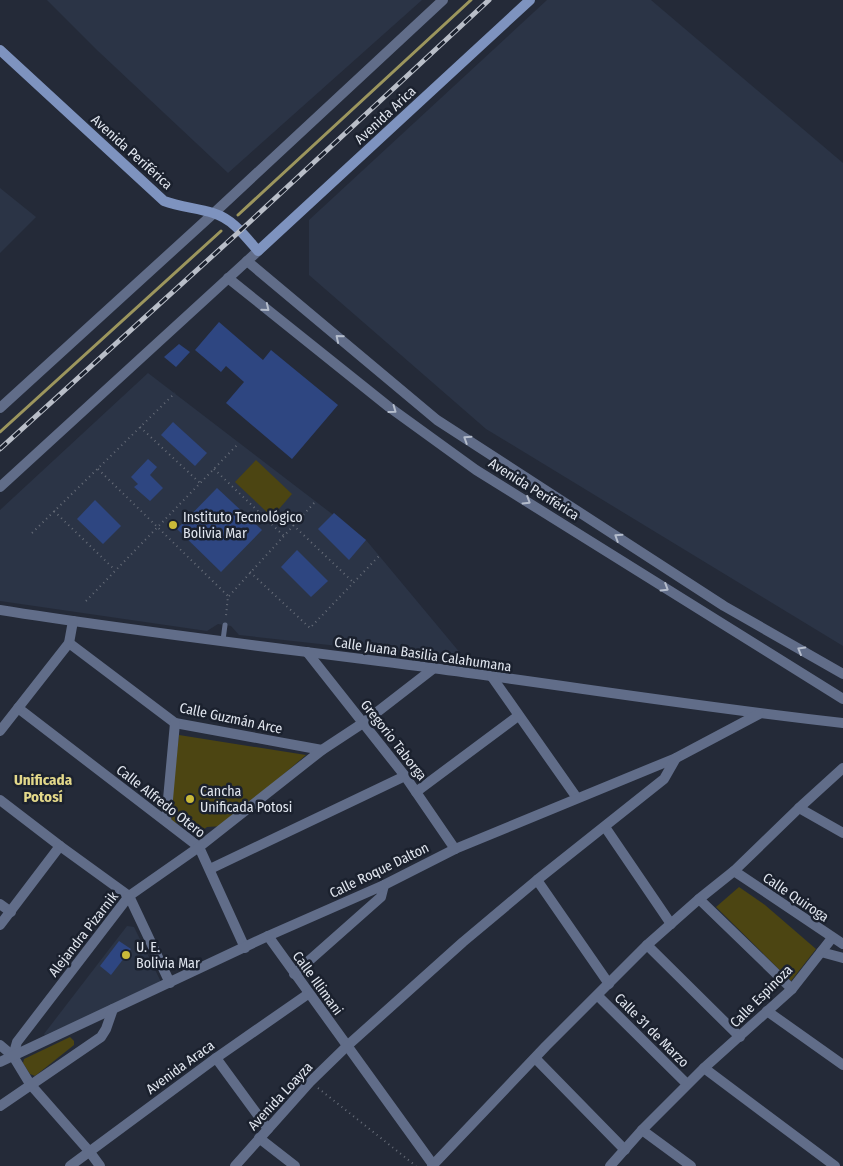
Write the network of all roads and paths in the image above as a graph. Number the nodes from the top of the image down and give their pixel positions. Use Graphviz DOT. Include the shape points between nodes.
graph roads {
  1 [pos="443,0"];
  2 [pos="530,0"];
  3 [pos="0,50"];
  4 [pos="214,213"];
  5 [pos="258,251"];
  6 [pos="247,261"];
  7 [pos="228,278"];
  8 [pos="175,393"];
  9 [pos="0,408"];
  10 [pos="140,427"];
  11 [pos="239,443"];
  12 [pos="98,469"];
  13 [pos="214,469"];
  14 [pos="200,483"];
  15 [pos="0,488"];
  16 [pos="315,502"];
  17 [pos="54,511"];
  18 [pos="293,525"];
  19 [pos="157,528"];
  20 [pos="32,533"];
  21 [pos="284,536"];
  22 [pos="379,556"];
  23 [pos="116,571"];
  24 [pos="250,572"];
  25 [pos="353,582"];
  26 [pos="228,596"];
  27 [pos="86,601"];
  28 [pos="0,610"];
  29 [pos="73,621"];
  30 [pos="225,625"];
  31 [pos="223,640"];
  32 [pos="69,644"];
  33 [pos="307,652"];
  34 [pos="434,668"];
  35 [pos="843,674"];
  36 [pos="492,677"];
  37 [pos="843,699"];
  38 [pos="18,708"];
  39 [pos="759,714"];
  40 [pos="518,716"];
  41 [pos="843,722"];
  42 [pos="175,723"];
  43 [pos="363,723"];
  44 [pos="0,731"];
  45 [pos="322,750"];
  46 [pos="676,758"];
  47 [pos="843,768"];
  48 [pos="405,776"];
  49 [pos="416,792"];
  50 [pos="577,798"];
  51 [pos="0,800"];
  52 [pos="799,808"];
  53 [pos="166,821"];
  54 [pos="605,827"];
  55 [pos="843,833"];
  56 [pos="60,846"];
  57 [pos="199,846"];
  58 [pos="455,849"];
  59 [pos="210,869"];
  60 [pos="734,871"];
  61 [pos="537,880"];
  62 [pos="384,885"];
  63 [pos="130,896"];
  64 [pos="700,899"];
  65 [pos="0,904"];
  66 [pos="10,912"];
  67 [pos="671,924"];
  68 [pos="0,925"];
  69 [pos="268,936"];
  70 [pos="832,938"];
  71 [pos="843,944"];
  72 [pos="647,945"];
  73 [pos="245,948"];
  74 [pos="821,952"];
  75 [pos="843,958"];
  76 [pos="294,974"];
  77 [pos="170,983"];
  78 [pos="609,984"];
  79 [pos="792,989"];
  80 [pos="308,994"];
  81 [pos="598,996"];
  82 [pos="113,1010"];
  83 [pos="767,1011"];
  84 [pos="740,1037"];
  85 [pos="0,1045"];
  86 [pos="346,1046"];
  87 [pos="13,1056"];
  88 [pos="216,1058"];
  89 [pos="536,1058"];
  90 [pos="0,1062"];
  91 [pos="843,1065"];
  92 [pos="704,1068"];
  93 [pos="310,1082"];
  94 [pos="30,1084"];
  95 [pos="687,1084"];
  96 [pos="0,1106"];
  97 [pos="268,1129"];
  98 [pos="642,1130"];
  99 [pos="259,1138"];
  100 [pos="625,1150"];
  101 [pos="89,1151"];
  102 [pos="70,1166"];
  103 [pos="100,1166"];
  104 [pos="235,1166"];
  105 [pos="295,1166"];
  106 [pos="416,1166"];
  107 [pos="433,1166"];
  108 [pos="610,1166"];
  109 [pos="691,1166"];
  110 [pos="835,1166"];
  1 -- 4 [label="street"];
  2 -- 5 [label="main road, Avenida Arica"];
  3 -- 4 [label="main road, Avenida Periférica" via="164,201"];
  4 -- 5 [label="main road, Avenida Periférica" via="241,230"];
  4 -- 9 [label="street"];
  5 -- 6 [label="street"];
  6 -- 7 [label="street"];
  35 -- 6 [label="street, Avenida Periférica, one-way" via="724,606 437,420"];
  7 -- 15 [label="street"];
  7 -- 37 [label="street, Avenida Periférica, one-way" via="389,407 476,470"];
  8 -- 10 [label="path"];
  10 -- 12 [label="path"];
  10 -- 14 [label="path"];
  11 -- 13 [label="path"];
  12 -- 17 [label="path"];
  12 -- 19 [label="path"];
  13 -- 14 [label="path"];
  13 -- 21 [label="path"];
  14 -- 19 [label="path"];
  16 -- 18 [label="path"];
  17 -- 20 [label="path"];
  17 -- 23 [label="path"];
  18 -- 21 [label="path"];
  18 -- 25 [label="path"];
  19 -- 23 [label="path"];
  19 -- 26 [label="path"];
  21 -- 24 [label="path"];
  22 -- 25 [label="path"];
  23 -- 27 [label="path"];
  24 -- 25 [label="path" via="310,628"];
  24 -- 26 [label="path"];
  26 -- 30 [label="path"];
  28 -- 29 [label="street, Calle Juana Basilia Calahumana"];
  29 -- 31 [label="street, Calle Juana Basilia Calahumana"];
  29 -- 32 [label="street"];
  30 -- 31 [label="lane"];
  31 -- 33 [label="street, Calle Juana Basilia Calahumana"];
  32 -- 38 [label="street"];
  32 -- 42 [label="street, Calle Guzmán Arce"];
  33 -- 34 [label="street, Calle Juana Basilia Calahumana"];
  33 -- 43 [label="street, Gregorio Taborga"];
  34 -- 36 [label="street, Calle Juana Basilia Calahumana"];
  34 -- 43 [label="street, Alejandra Pizarnik"];
  36 -- 39 [label="street, Calle Juana Basilia Calahumana"];
  36 -- 40 [label="street"];
  38 -- 44 [label="street"];
  38 -- 53 [label="street, Calle Alfredo Otero"];
  39 -- 41 [label="street, Calle Juana Basilia Calahumana"];
  39 -- 46 [label="street, Calle Roque Dalton"];
  40 -- 49 [label="street"];
  40 -- 50 [label="street"];
  42 -- 45 [label="street, Calle Guzmán Arce"];
  42 -- 53 [label="street"];
  43 -- 45 [label="street, Alejandra Pizarnik"];
  43 -- 48 [label="street, Gregorio Taborga"];
  45 -- 57 [label="street, Alejandra Pizarnik"];
  46 -- 50 [label="street, Calle Roque Dalton"];
  46 -- 54 [label="street, Avenida Loayza" via="664,779"];
  47 -- 52 [label="street"];
  48 -- 49 [label="street, Gregorio Taborga"];
  48 -- 59 [label="street"];
  49 -- 58 [label="street, Gregorio Taborga"];
  50 -- 58 [label="street, Calle Roque Dalton"];
  51 -- 56 [label="street"];
  52 -- 55 [label="street"];
  52 -- 60 [label="street"];
  53 -- 57 [label="street, Calle Alfredo Otero"];
  54 -- 61 [label="street, Avenida Loayza"];
  54 -- 67 [label="street"];
  56 -- 63 [label="street"];
  56 -- 66 [label="street"];
  57 -- 59 [label="street, Calle Alfredo Otero"];
  57 -- 63 [label="street, Alejandra Pizarnik"];
  58 -- 62 [label="street, Calle Roque Dalton"];
  59 -- 73 [label="street, Calle Alfredo Otero"];
  60 -- 64 [label="street"];
  60 -- 70 [label="street, Calle Quiroga"];
  61 -- 78 [label="street"];
  61 -- 86 [label="street, Avenida Loayza"];
  62 -- 69 [label="street, Calle Roque Dalton"];
  62 -- 76 [label="street" via="381,897"];
  63 -- 77 [label="street"];
  63 -- 87 [label="street, Alejandra Pizarnik" via="17,1042"];
  64 -- 67 [label="street"];
  64 -- 79 [label="street"];
  65 -- 66 [label="street"];
  66 -- 68 [label="street"];
  67 -- 72 [label="street"];
  69 -- 73 [label="street, Calle Roque Dalton"];
  69 -- 76 [label="street, Calle Illimani"];
  70 -- 71 [label="street, Calle Quiroga"];
  70 -- 74 [label="street, Calle Espinoza"];
  72 -- 78 [label="street"];
  72 -- 84 [label="street"];
  73 -- 77 [label="street, Calle Roque Dalton"];
  74 -- 75 [label="street"];
  74 -- 79 [label="street, Calle Espinoza"];
  76 -- 80 [label="street, Calle Illimani"];
  77 -- 82 [label="street, Calle Roque Dalton"];
  78 -- 81 [label="street"];
  79 -- 83 [label="street, Calle Espinoza"];
  80 -- 86 [label="street, Calle Illimani"];
  80 -- 88 [label="street, Avenida Araca"];
  81 -- 89 [label="street"];
  81 -- 95 [label="street, Calle 31 de Marzo"];
  82 -- 87 [label="street, Calle Roque Dalton"];
  82 -- 94 [label="street" via="101,1037"];
  83 -- 84 [label="street, Calle Espinoza"];
  83 -- 91 [label="street"];
  84 -- 92 [label="street, Calle Espinoza"];
  85 -- 87 [label="street"];
  86 -- 93 [label="street, Avenida Loayza"];
  86 -- 107 [label="street, Calle Illimani"];
  87 -- 90 [label="street, Calle Roque Dalton"];
  87 -- 94 [label="street"];
  88 -- 97 [label="street"];
  88 -- 101 [label="street, Avenida Araca"];
  89 -- 100 [label="street"];
  89 -- 107 [label="street"];
  92 -- 95 [label="street, Calle Espinoza"];
  92 -- 110 [label="street"];
  93 -- 97 [label="street, Avenida Loayza"];
  93 -- 106 [label="path"];
  94 -- 96 [label="street"];
  94 -- 101 [label="street"];
  95 -- 98 [label="street, Calle Espinoza"];
  97 -- 99 [label="street, Avenida Loayza"];
  98 -- 100 [label="street, Calle Espinoza"];
  98 -- 109 [label="street"];
  99 -- 104 [label="street, Avenida Loayza"];
  99 -- 105 [label="street"];
  100 -- 108 [label="street, Calle Espinoza"];
  101 -- 102 [label="street, Avenida Araca"];
  101 -- 103 [label="street"];
}
